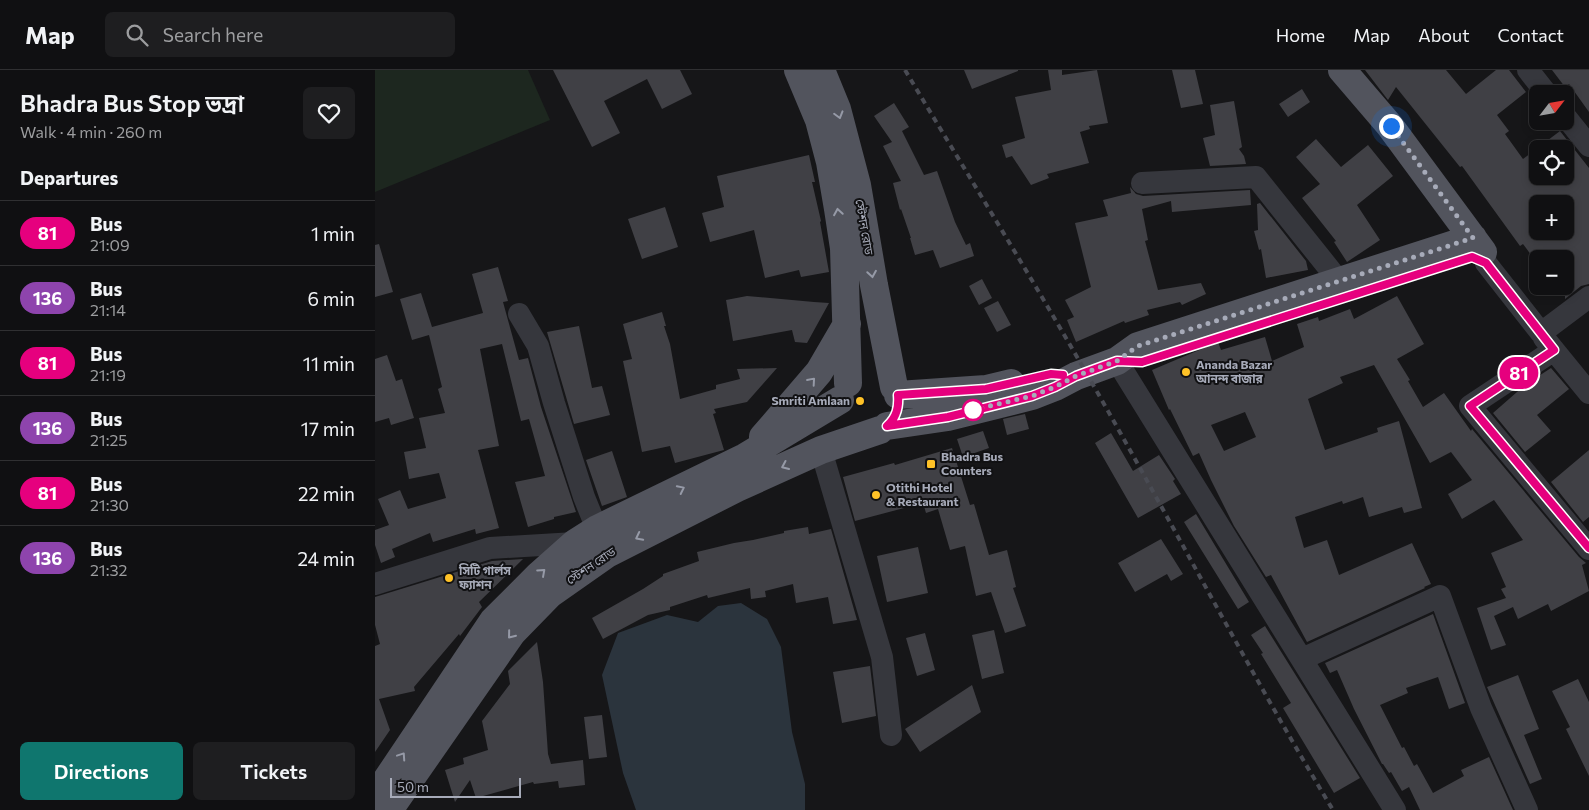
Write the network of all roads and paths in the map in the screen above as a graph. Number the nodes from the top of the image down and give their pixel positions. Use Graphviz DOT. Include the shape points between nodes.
graph roads {
  1 [pos="798,70"];
  2 [pos="821,70"];
  3 [pos="1324,70"];
  4 [pos="1343,70"];
  5 [pos="1527,70"];
  6 [pos="1540,85"];
  7 [pos="1574,127"];
  8 [pos="1589,146"];
  9 [pos="1142,183"];
  10 [pos="1475,251"];
  11 [pos="1339,281"];
  12 [pos="1589,297"];
  13 [pos="519,314"];
  14 [pos="847,324"];
  15 [pos="1547,342"];
  16 [pos="1117,361"];
  17 [pos="1076,376"];
  18 [pos="844,391"];
  19 [pos="896,391"];
  20 [pos="1589,393"];
  21 [pos="884,428"];
  22 [pos="821,450"];
  23 [pos="745,457"];
  24 [pos="593,542"];
  25 [pos="1589,548"];
  26 [pos="375,584"];
  27 [pos="1302,658"];
  28 [pos="891,735"];
  29 [pos="375,797"];
  30 [pos="389,810"];
  31 [pos="1395,810"];
  32 [pos="1527,810"];
  14 -- 1 [label="main road, স্টেশন রোড, one-way" via="844,248 830,162 819,120"];
  2 -- 19 [label="main road, স্টেশন রোড, one-way" via="837,109 857,184"];
  3 -- 10 [label="main road"];
  4 -- 10 [label="main road" via="1391,126"];
  5 -- 6 [label="street"];
  7 -- 8 [label="street"];
  9 -- 11 [label="street" via="1256,177"];
  10 -- 11 [label="main road"];
  10 -- 15 [label="street"];
  10 -- 16 [label="main road" via="1142,362"];
  11 -- 16 [label="main road" via="1138,346"];
  12 -- 15 [label="street"];
  13 -- 24 [label="street" via="538,346 584,497"];
  14 -- 18 [label="main road, স্টেশন রোড"];
  23 -- 14 [label="main road, one-way" via="819,372"];
  15 -- 20 [label="street"];
  15 -- 25 [label="street" via="1470,406"];
  16 -- 17 [label="main road"];
  16 -- 27 [label="street"];
  17 -- 19 [label="main road" via="1051,374 986,389"];
  17 -- 21 [label="main road" via="1032,396 948,417"];
  18 -- 19 [label="main road" via="860,375 869,373 880,375"];
  18 -- 21 [label="main road" via="841,409 851,425 870,432"];
  18 -- 23 [label="main road, স্টেশন রোড"];
  19 -- 21 [label="main road" via="897,412"];
  21 -- 22 [label="main road, স্টেশন রোড"];
  22 -- 24 [label="main road, স্টেশন রোড, one-way" via="737,488"];
  22 -- 28 [label="street" via="882,657"];
  24 -- 23 [label="main road, স্টেশন রোড, one-way"];
  24 -- 26 [label="street" via="490,548"];
  29 -- 24 [label="main road, স্টেশন রোড, one-way" via="493,621 539,575"];
  24 -- 30 [label="main road, স্টেশন রোড, one-way" via="512,633"];
  27 -- 31 [label="street"];
  27 -- 32 [label="street" via="1440,596 1481,708"];
}
